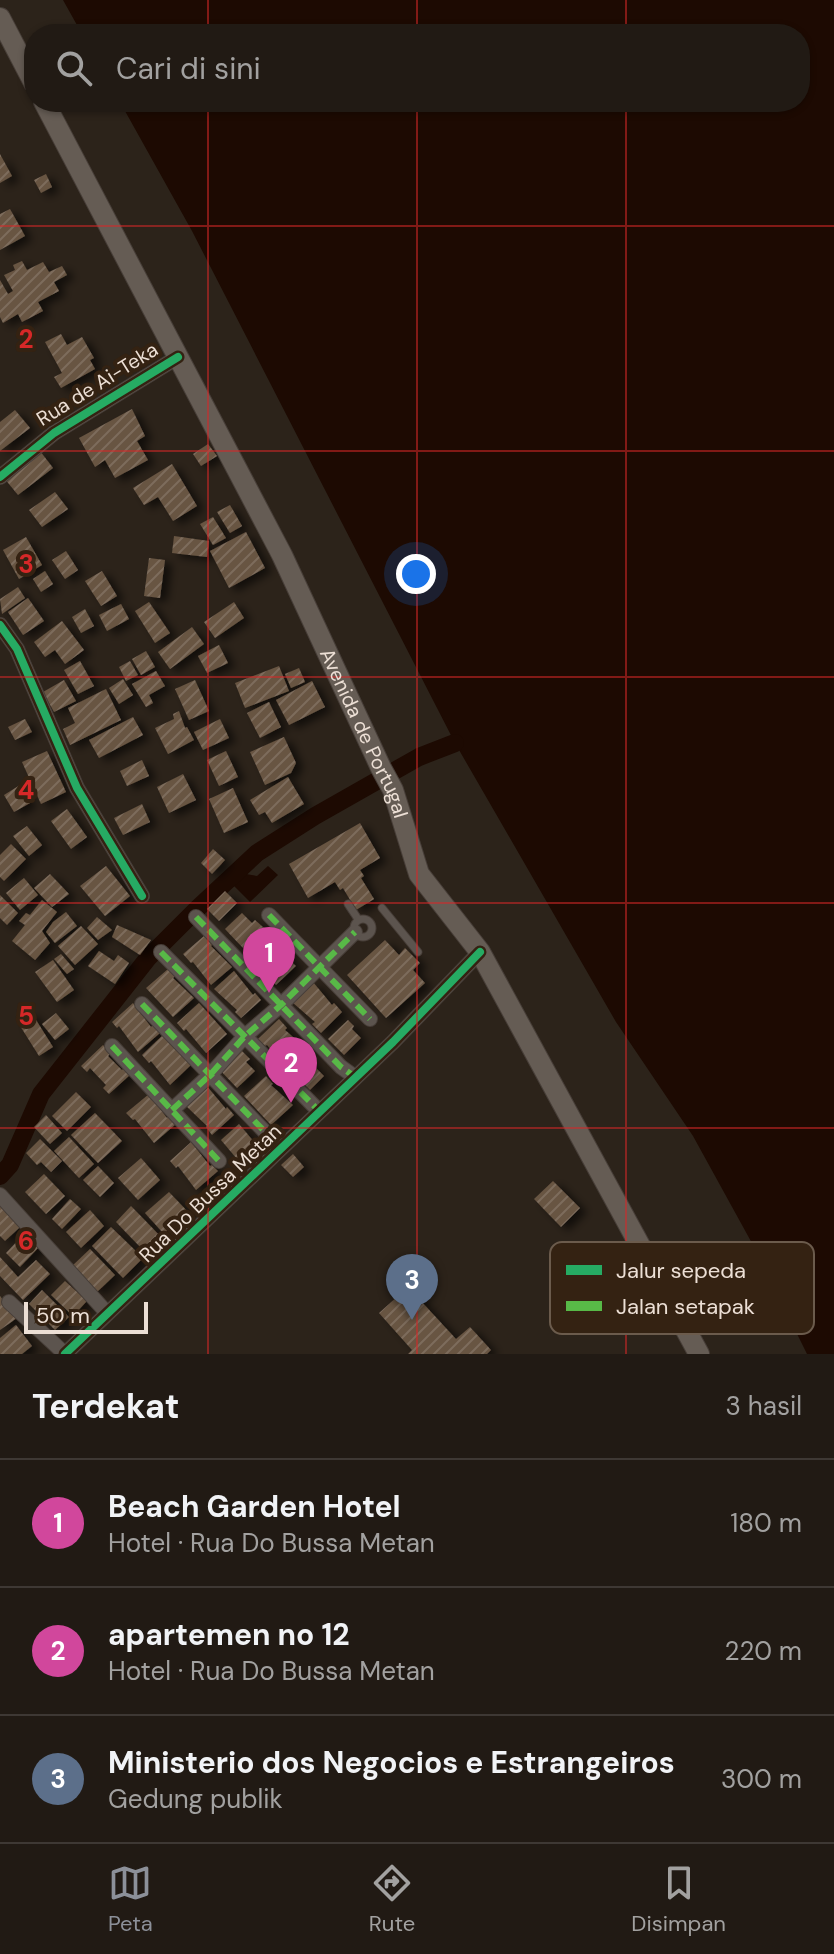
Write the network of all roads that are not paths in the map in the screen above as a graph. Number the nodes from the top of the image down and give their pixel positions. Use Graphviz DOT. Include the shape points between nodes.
graph roads {
  1 [pos="0,18"];
  2 [pos="24,64"];
  3 [pos="49,112"];
  4 [pos="178,357"];
  5 [pos="0,477"];
  6 [pos="0,625"];
  7 [pos="142,896"];
  8 [pos="348,904"];
  9 [pos="382,908"];
  10 [pos="269,915"];
  11 [pos="196,917"];
  12 [pos="356,926"];
  13 [pos="161,952"];
  14 [pos="418,952"];
  15 [pos="480,952"];
  16 [pos="318,967"];
  17 [pos="142,1004"];
  18 [pos="281,1005"];
  19 [pos="370,1019"];
  20 [pos="245,1036"];
  21 [pos="112,1046"];
  22 [pos="210,1075"];
  23 [pos="355,1077"];
  24 [pos="172,1110"];
  25 [pos="319,1111"];
  26 [pos="267,1134"];
  27 [pos="219,1161"];
  28 [pos="0,1195"];
  29 [pos="638,1242"];
  30 [pos="9,1302"];
  31 [pos="107,1313"];
  32 [pos="688,1334"];
  33 [pos="64,1354"];
  34 [pos="699,1354"];
  1 -- 2 [label="main road"];
  3 -- 4 [label="main road, Avenida de Portugal"];
  4 -- 5 [label="street, Rua de Ai-Teka" via="54,433"];
  4 -- 15 [label="main road, Avenida de Portugal" via="282,555 393,790 419,874"];
  6 -- 7 [label="street" via="17,649 77,788"];
  8 -- 12 [label="lane"];
  9 -- 14 [label="lane"];
  10 -- 16 [label="street"];
  11 -- 18 [label="street"];
  12 -- 16 [label="street"];
  13 -- 20 [label="street"];
  15 -- 23 [label="street, Rua Do Bussa Metan"];
  15 -- 29 [label="main road, Avenida de Portugal"];
  16 -- 18 [label="street"];
  16 -- 19 [label="street"];
  17 -- 22 [label="street"];
  18 -- 20 [label="street"];
  18 -- 23 [label="street"];
  20 -- 22 [label="street"];
  20 -- 25 [label="street"];
  21 -- 24 [label="street"];
  22 -- 24 [label="street"];
  22 -- 26 [label="street"];
  23 -- 25 [label="street, Rua Do Bussa Metan"];
  24 -- 27 [label="street"];
  25 -- 31 [label="street, Rua Do Bussa Metan"];
  28 -- 31 [label="street"];
  30 -- 33 [label="street"];
  31 -- 33 [label="street, Rua Do Bussa Metan"];
  32 -- 34 [label="main road, Avenida de Portugal"];
}
